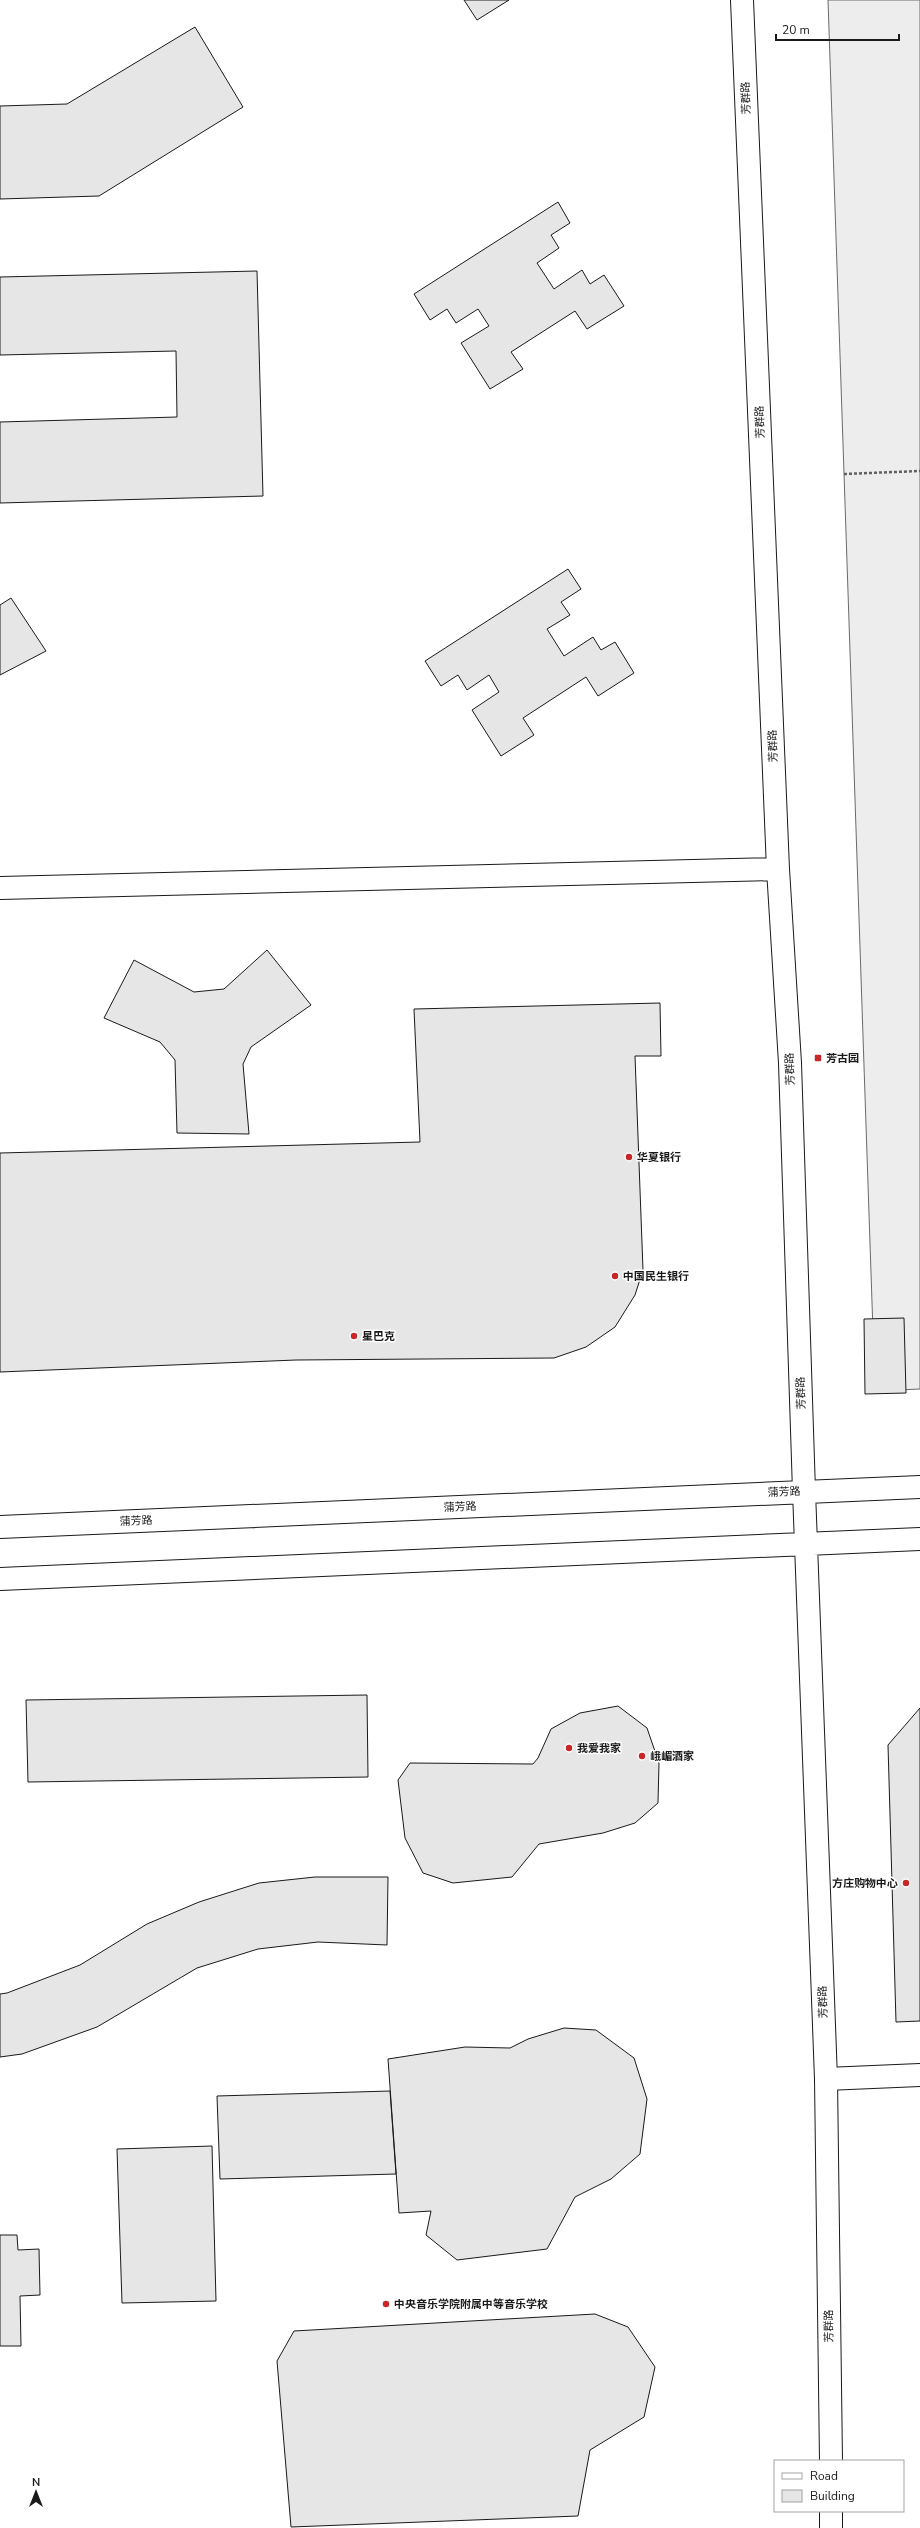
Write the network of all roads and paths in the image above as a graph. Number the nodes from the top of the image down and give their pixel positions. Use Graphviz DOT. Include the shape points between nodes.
graph roads {
  1 [pos="742,0"];
  2 [pos="920,471"];
  3 [pos="844,474"];
  4 [pos="778,869"];
  5 [pos="0,888"];
  6 [pos="920,1487"];
  7 [pos="804,1492"];
  8 [pos="0,1527"];
  9 [pos="920,1539"];
  10 [pos="806,1544"];
  11 [pos="0,1579"];
  12 [pos="920,2075"];
  13 [pos="826,2079"];
  14 [pos="831,2460"];
  15 [pos="831,2512"];
  16 [pos="831,2528"];
  1 -- 4 [label="street, 芳群路"];
  2 -- 3 [label="path"];
  4 -- 5 [label="street"];
  4 -- 7 [label="street, 芳群路" via="790,1063"];
  6 -- 7 [label="street, 蒲芳路"];
  7 -- 8 [label="street, 蒲芳路"];
  7 -- 10 [label="street, 芳群路"];
  9 -- 10 [label="street"];
  10 -- 11 [label="street"];
  10 -- 13 [label="street, 芳群路"];
  12 -- 13 [label="street"];
  13 -- 14 [label="street, 芳群路"];
  15 -- 16 [label="street"];
}
